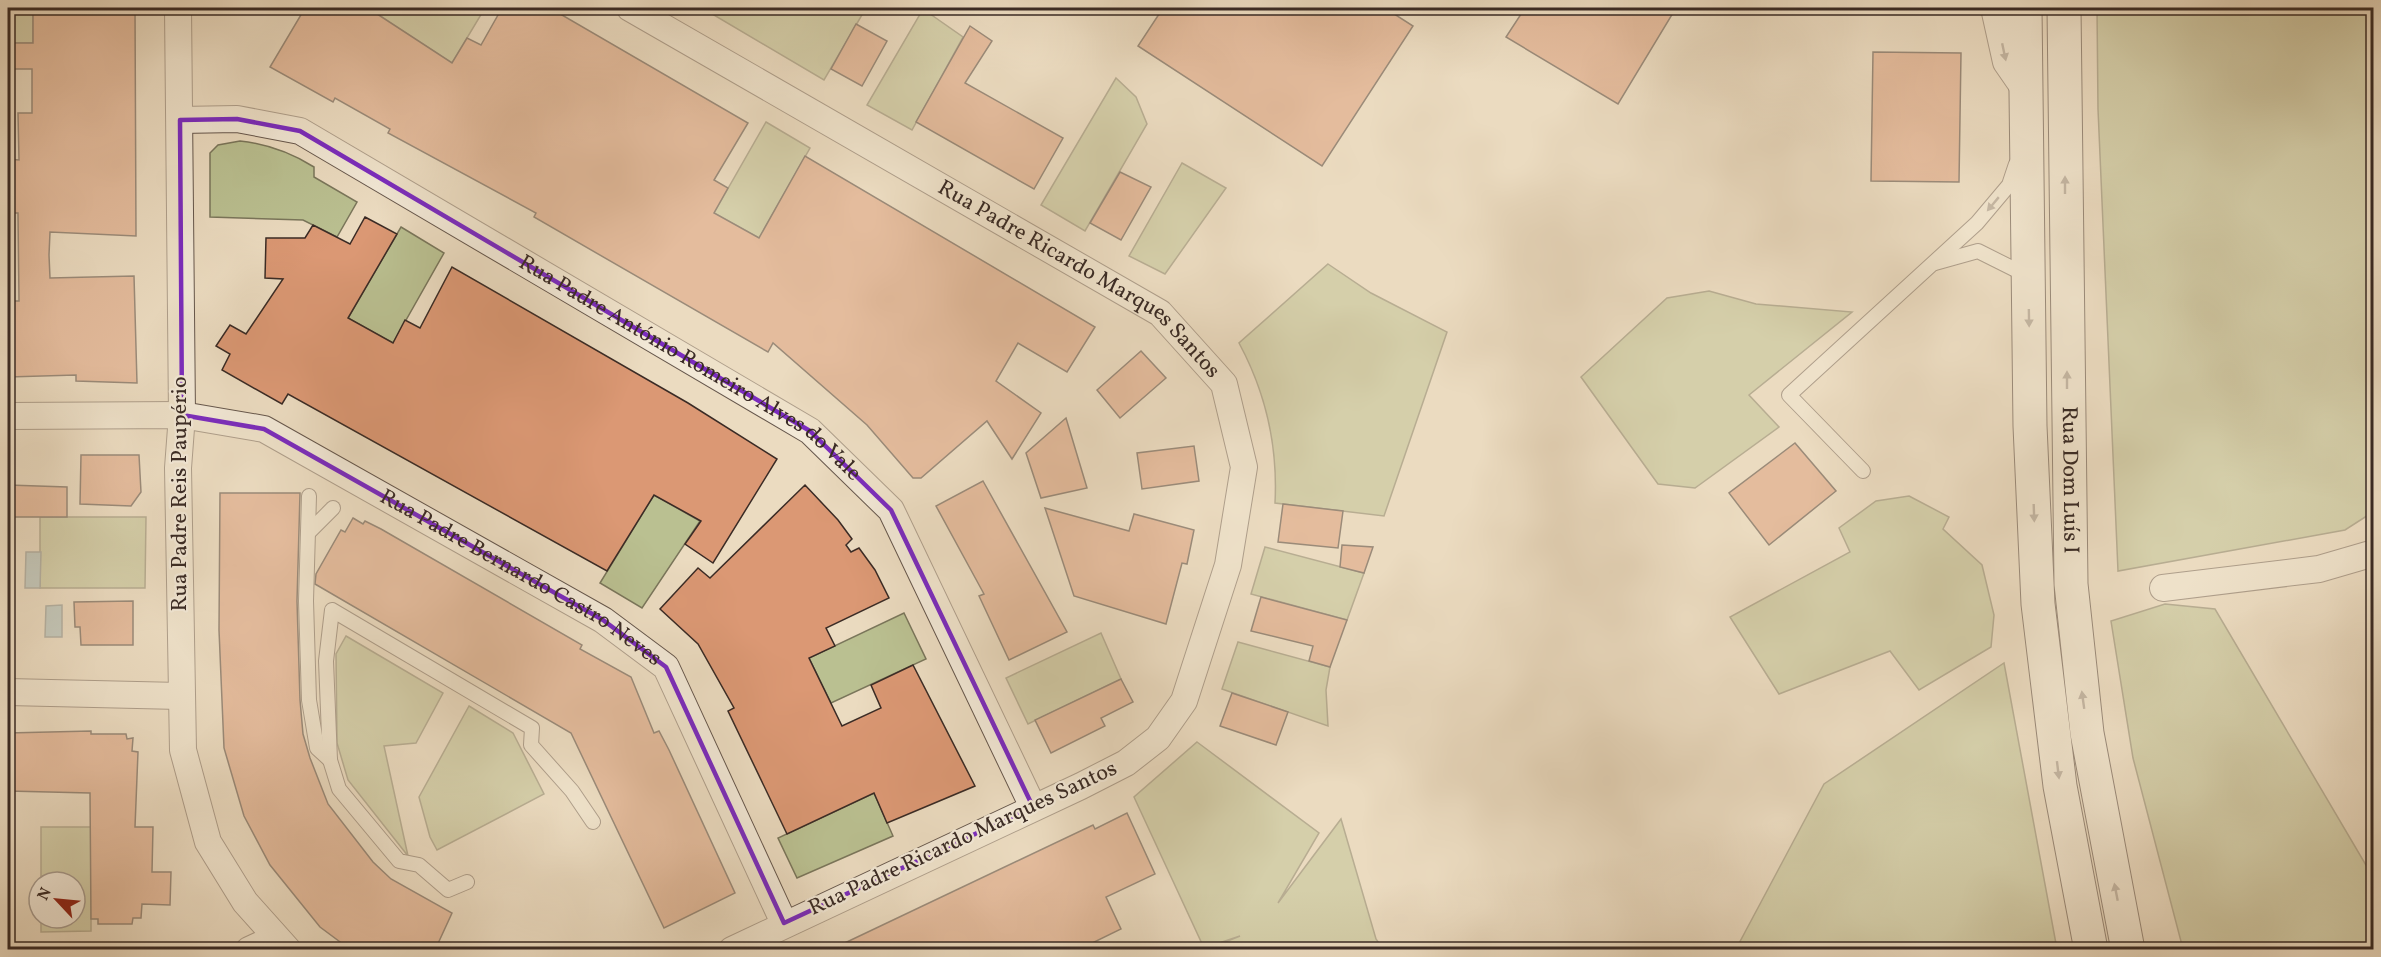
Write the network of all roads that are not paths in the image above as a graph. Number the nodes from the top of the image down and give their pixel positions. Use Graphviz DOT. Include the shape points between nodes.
graph roads {
  1 [pos="178,8"];
  2 [pos="630,8"];
  3 [pos="1994,8"];
  4 [pos="2025,8"];
  5 [pos="2064,8"];
  6 [pos="2026,91"];
  7 [pos="180,120"];
  8 [pos="2026,134"];
  9 [pos="1933,264"];
  10 [pos="2028,286"];
  11 [pos="182,415"];
  12 [pos="8,416"];
  13 [pos="1863,471"];
  14 [pos="309,496"];
  15 [pos="333,508"];
  16 [pos="308,532"];
  17 [pos="2373,553"];
  18 [pos="2163,588"];
  19 [pos="8,692"];
  20 [pos="180,696"];
  21 [pos="330,760"];
  22 [pos="1033,807"];
  23 [pos="593,822"];
  24 [pos="467,882"];
  25 [pos="783,923"];
  26 [pos="281,944"];
  27 [pos="249,950"];
  28 [pos="732,950"];
  29 [pos="2091,950"];
  30 [pos="2128,950"];
  1 -- 7 [label="street, Rua Padre Reis Paupério"];
  2 -- 22 [label="street, Rua Padre Ricardo Marques Santos" via="1160,313 1224,384 1244,467 1228,565 1184,701 1158,738 1126,763"];
  3 -- 6 [label="street, one-way" via="2006,63"];
  4 -- 6 [label="main road, Rua Dom Luís I"];
  30 -- 5 [label="main road, Rua Dom Luís I, one-way" via="2087,733 2071,584"];
  6 -- 8 [label="main road, Rua Dom Luís I"];
  7 -- 11 [label="street, Rua Padre Reis Paupério"];
  7 -- 22 [label="street, Rua Padre António Romeiro Alves do Vale" via="237,119 300,131 810,431 891,510"];
  8 -- 9 [label="lane, one-way" via="2009,185 1977,223"];
  8 -- 10 [label="main road, Rua Dom Luís I"];
  9 -- 10 [label="lane" via="1978,251 2018,272"];
  9 -- 13 [label="lane" via="1789,395"];
  10 -- 29 [label="main road, Rua Dom Luís I, one-way" via="2038,604 2060,786"];
  11 -- 12 [label="street, Rua Padre Bernardo Castro Neves"];
  11 -- 20 [label="street, Rua Padre Reis Paupério" via="178,468"];
  11 -- 25 [label="street, Rua Padre Bernardo Castro Neves" via="264,429 603,620 666,667"];
  14 -- 16 [label="lane"];
  15 -- 16 [label="lane"];
  16 -- 21 [label="lane" via="306,602 311,725 317,748"];
  17 -- 18 [label="street" via="2319,569"];
  19 -- 20 [label="street"];
  20 -- 26 [label="street, Rua Padre Reis Paupério" via="183,750 208,842 245,902"];
  21 -- 23 [label="lane" via="326,661 332,610 532,729 531,745 572,791"];
  21 -- 24 [label="lane" via="339,789 399,861 419,865 448,890"];
  22 -- 25 [label="street, Rua Padre Ricardo Marques Santos"];
  25 -- 28 [label="street, Rua Padre Ricardo Marques Santos"];
  26 -- 27 [label="street"];
}
